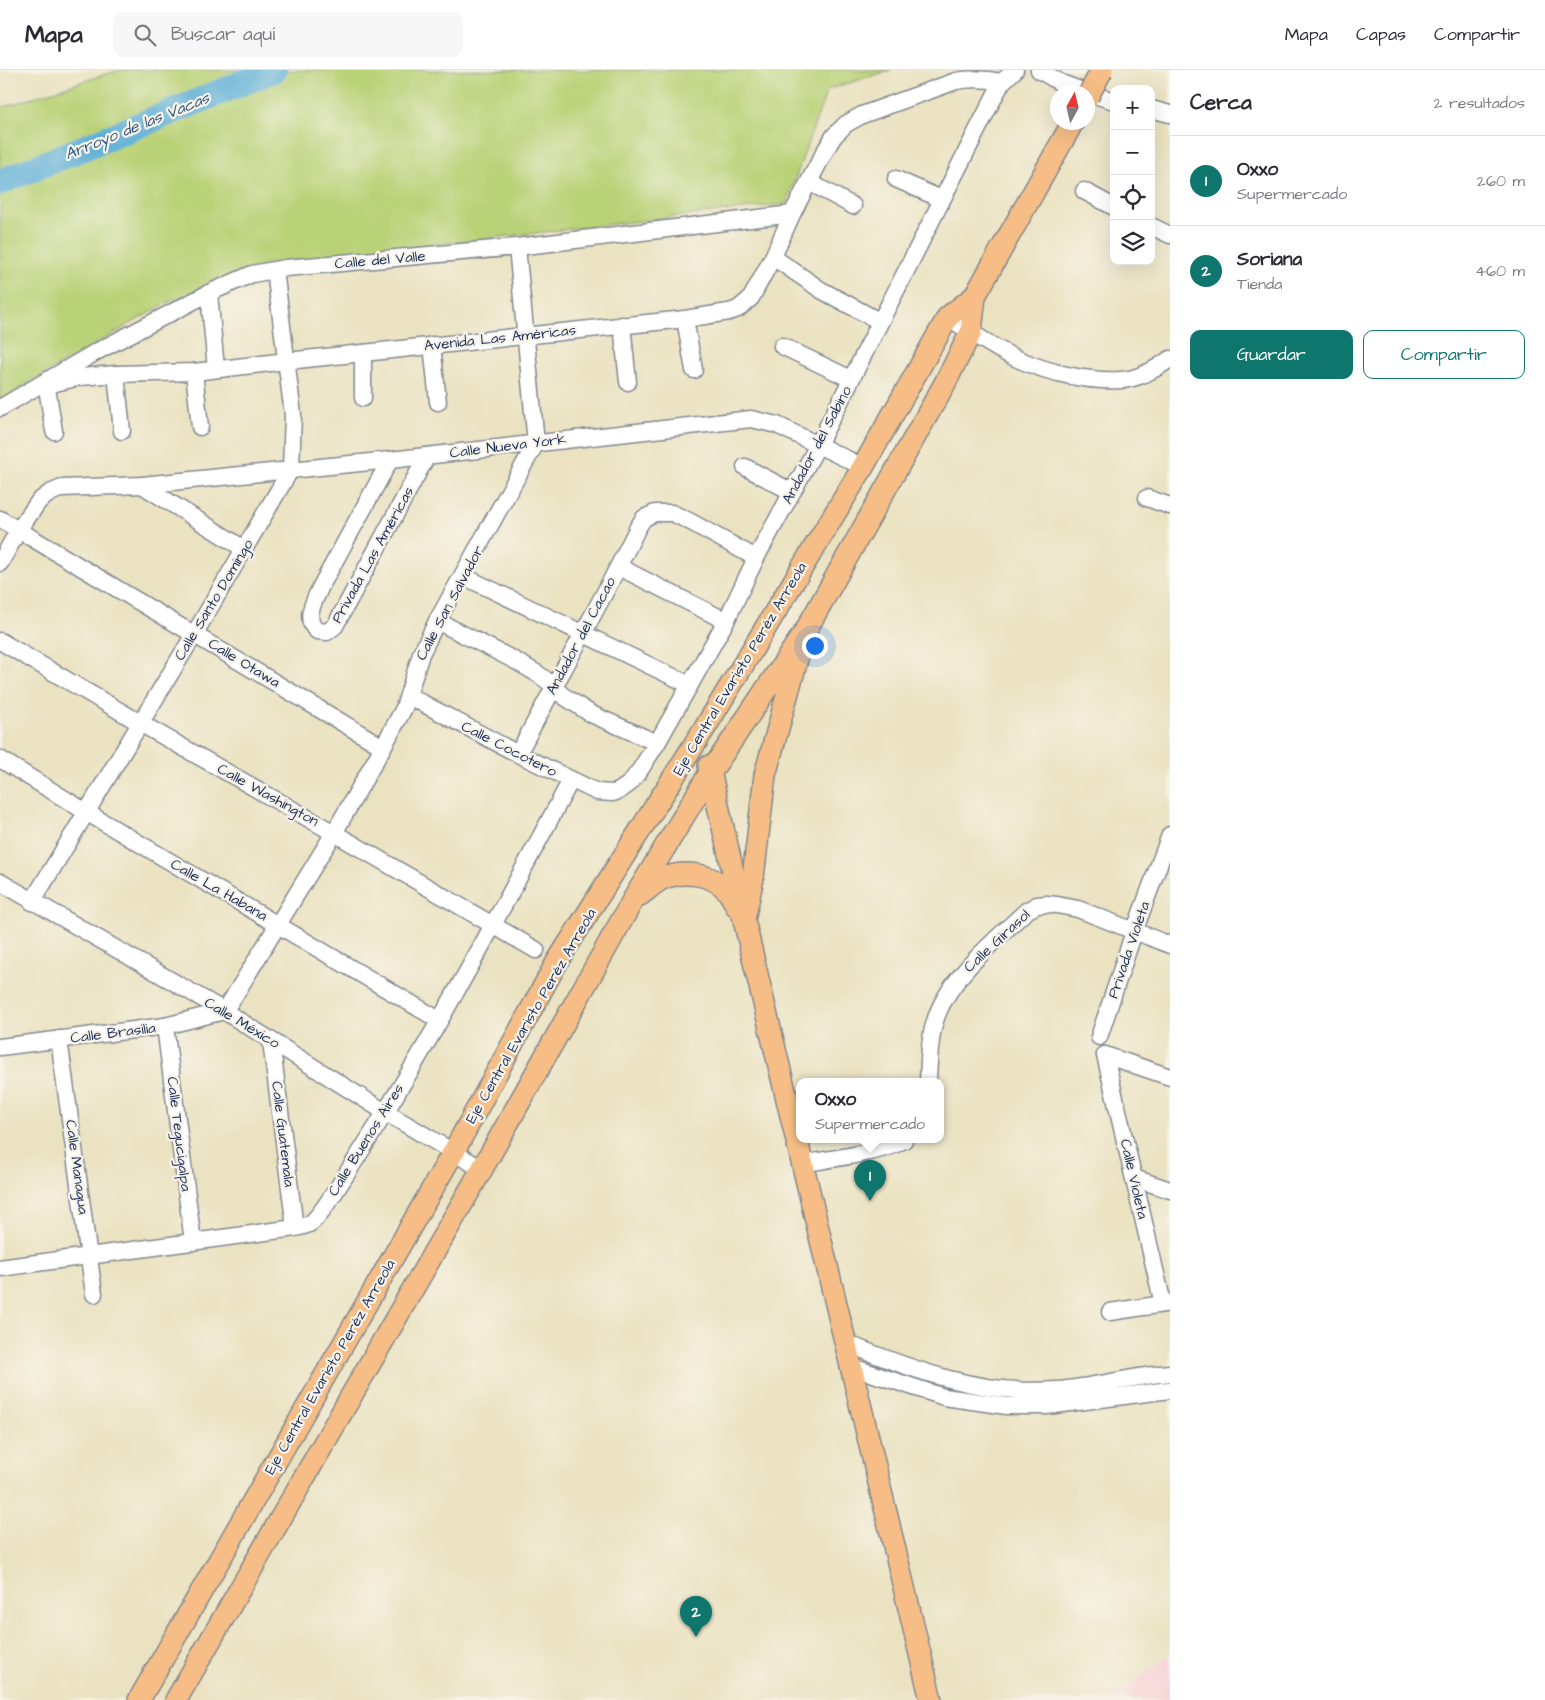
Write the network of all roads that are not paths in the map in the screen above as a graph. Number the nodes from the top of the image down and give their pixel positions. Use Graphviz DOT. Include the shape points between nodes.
graph roads {
  1 [pos="1015,70"];
  2 [pos="1039,70"];
  3 [pos="1102,70"];
  4 [pos="1002,82"];
  5 [pos="1066,85"];
  6 [pos="1093,85"];
  7 [pos="1095,96"];
  8 [pos="1110,100"];
  9 [pos="1155,110"];
  10 [pos="1170,114"];
  11 [pos="1069,130"];
  12 [pos="896,179"];
  13 [pos="809,182"];
  14 [pos="1084,191"];
  15 [pos="941,199"];
  16 [pos="1110,204"];
  17 [pos="852,206"];
  18 [pos="792,214"];
  19 [pos="1155,228"];
  20 [pos="1170,235"];
  21 [pos="517,247"];
  22 [pos="773,257"];
  23 [pos="275,270"];
  24 [pos="209,293"];
  25 [pos="975,296"];
  26 [pos="948,317"];
  27 [pos="685,319"];
  28 [pos="880,321"];
  29 [pos="622,325"];
  30 [pos="971,332"];
  31 [pos="525,335"];
  32 [pos="432,345"];
  33 [pos="782,346"];
  34 [pos="363,353"];
  35 [pos="1170,360"];
  36 [pos="287,361"];
  37 [pos="216,369"];
  38 [pos="694,370"];
  39 [pos="194,372"];
  40 [pos="116,374"];
  41 [pos="851,380"];
  42 [pos="628,382"];
  43 [pos="46,384"];
  44 [pos="363,398"];
  45 [pos="438,402"];
  46 [pos="0,408"];
  47 [pos="200,427"];
  48 [pos="54,431"];
  49 [pos="122,431"];
  50 [pos="536,443"];
  51 [pos="818,445"];
  52 [pos="427,456"];
  53 [pos="390,460"];
  54 [pos="863,467"];
  55 [pos="745,468"];
  56 [pos="292,469"];
  57 [pos="142,485"];
  58 [pos="792,492"];
  59 [pos="1147,498"];
  60 [pos="1170,506"];
  61 [pos="0,519"];
  62 [pos="18,531"];
  63 [pos="244,549"];
  64 [pos="756,558"];
  65 [pos="0,563"];
  66 [pos="619,567"];
  67 [pos="463,576"];
  68 [pos="437,621"];
  69 [pos="726,621"];
  70 [pos="806,630"];
  71 [pos="194,634"];
  72 [pos="584,634"];
  73 [pos="0,641"];
  74 [pos="690,685"];
  75 [pos="554,686"];
  76 [pos="408,696"];
  77 [pos="140,723"];
  78 [pos="706,726"];
  79 [pos="657,743"];
  80 [pos="383,747"];
  81 [pos="518,754"];
  82 [pos="0,759"];
  83 [pos="710,773"];
  84 [pos="571,780"];
  85 [pos="613,793"];
  86 [pos="86,812"];
  87 [pos="334,833"];
  88 [pos="1170,835"];
  89 [pos="0,882"];
  90 [pos="633,900"];
  91 [pos="32,902"];
  92 [pos="744,920"];
  93 [pos="278,924"];
  94 [pos="493,926"];
  95 [pos="1134,932"];
  96 [pos="1170,945"];
  97 [pos="536,950"];
  98 [pos="224,1011"];
  99 [pos="440,1020"];
  100 [pos="165,1026"];
  101 [pos="1099,1037"];
  102 [pos="59,1039"];
  103 [pos="271,1041"];
  104 [pos="0,1048"];
  105 [pos="1170,1077"];
  106 [pos="928,1078"];
  107 [pos="385,1112"];
  108 [pos="796,1135"];
  109 [pos="798,1143"];
  110 [pos="898,1143"];
  111 [pos="454,1151"];
  112 [pos="803,1164"];
  113 [pos="482,1169"];
  114 [pos="1134,1178"];
  115 [pos="1170,1190"];
  116 [pos="295,1228"];
  117 [pos="193,1242"];
  118 [pos="90,1256"];
  119 [pos="0,1268"];
  120 [pos="94,1294"];
  121 [pos="1166,1304"];
  122 [pos="1110,1312"];
  123 [pos="846,1343"];
  124 [pos="852,1367"];
  125 [pos="1170,1372"];
  126 [pos="317,1390"];
  127 [pos="1170,1390"];
  128 [pos="344,1406"];
  129 [pos="139,1700"];
  130 [pos="176,1700"];
  131 [pos="931,1700"];
  1 -- 4 [label="street, Andador del Sabino"];
  2 -- 5 [label="street"];
  3 -- 6 [label="main road, bridge"];
  4 -- 13 [label="street, Avenida Las Américas" via="976,78 956,81 862,115 834,136"];
  4 -- 15 [label="street, Andador del Sabino"];
  7 -- 8 [label="street"];
  9 -- 10 [label="street"];
  11 -- 25 [label="main road, Eje Central Evaristo Peréz Arreola"];
  12 -- 15 [label="street"];
  13 -- 17 [label="street"];
  13 -- 18 [label="street, Avenida Las Américas"];
  14 -- 16 [label="street"];
  15 -- 28 [label="street, Andador del Sabino"];
  18 -- 21 [label="street, Calle del Valle"];
  18 -- 22 [label="street, Avenida Las Américas"];
  19 -- 20 [label="street"];
  21 -- 23 [label="street, Calle del Valle"];
  21 -- 31 [label="street"];
  22 -- 27 [label="street, Avenida Las Américas" via="751,298 738,309"];
  22 -- 28 [label="street" via="821,290"];
  23 -- 24 [label="street, Calle del Valle" via="252,274"];
  23 -- 36 [label="street, Calle Santo Domingo"];
  24 -- 37 [label="street"];
  24 -- 43 [label="street, Calle del Valle" via="96,352"];
  25 -- 26 [label="main road, Eje Central Evaristo Peréz Arreola"];
  25 -- 30 [label="main road, Eje Central Evaristo Peréz Arreola"];
  26 -- 30 [label="street"];
  26 -- 54 [label="main road, Eje Central Evaristo Peréz Arreola"];
  27 -- 29 [label="street, Avenida Las Américas"];
  27 -- 38 [label="street"];
  28 -- 41 [label="street, Andador del Sabino"];
  29 -- 31 [label="street, Avenida Las Américas"];
  29 -- 42 [label="street"];
  30 -- 35 [label="street" via="1018,360 1075,376 1122,380"];
  30 -- 70 [label="main road, Eje Central Evaristo Peréz Arreola"];
  31 -- 32 [label="street, Avenida Las Américas"];
  31 -- 50 [label="street"];
  32 -- 34 [label="street, Avenida Las Américas"];
  32 -- 45 [label="street"];
  33 -- 41 [label="street"];
  34 -- 36 [label="street, Avenida Las Américas"];
  34 -- 44 [label="street"];
  36 -- 37 [label="street, Avenida Las Américas"];
  36 -- 56 [label="street, Calle Santo Domingo" via="293,415"];
  37 -- 39 [label="street, Avenida Las Américas"];
  39 -- 40 [label="street, Avenida Las Américas"];
  39 -- 47 [label="street"];
  40 -- 43 [label="street, Avenida Las Américas"];
  40 -- 49 [label="street"];
  41 -- 51 [label="street, Andador del Sabino"];
  43 -- 46 [label="street, Calle del Valle"];
  43 -- 48 [label="street"];
  50 -- 51 [label="street, Calle Nueva York" via="751,419 777,425"];
  50 -- 52 [label="street, Calle Nueva York"];
  50 -- 67 [label="street, Calle San Salvador"];
  51 -- 54 [label="street, Calle Nueva York"];
  51 -- 58 [label="street, Andador del Sabino"];
  52 -- 53 [label="street, Calle Nueva York"];
  52 -- 53 [label="street, Privada Las Américas" via="335,626 327,632 318,631 311,623 312,606"];
  53 -- 56 [label="street, Calle Nueva York"];
  54 -- 78 [label="main road, Eje Central Evaristo Peréz Arreola"];
  55 -- 58 [label="street"];
  56 -- 57 [label="street, Calle Nueva York"];
  56 -- 63 [label="street, Calle Santo Domingo"];
  57 -- 62 [label="street, Calle Nueva York" via="62,488 39,502"];
  57 -- 63 [label="street"];
  58 -- 64 [label="street, Andador del Sabino"];
  59 -- 60 [label="street"];
  61 -- 62 [label="street, Calle Otawa"];
  62 -- 65 [label="street"];
  62 -- 71 [label="street, Calle Otawa"];
  63 -- 71 [label="street, Calle Santo Domingo"];
  64 -- 66 [label="street, Andador del Cacao" via="672,513 655,513 644,518"];
  64 -- 69 [label="street, Andador del Sabino"];
  66 -- 69 [label="street"];
  66 -- 72 [label="street, Andador del Cacao"];
  67 -- 68 [label="street, Calle San Salvador"];
  67 -- 72 [label="street"];
  68 -- 75 [label="street" via="514,660"];
  68 -- 76 [label="street, Calle San Salvador" via="414,672"];
  69 -- 74 [label="street, Andador del Sabino"];
  70 -- 83 [label="main road, Eje Central Evaristo Peréz Arreola"];
  70 -- 92 [label="main road" via="765,775 753,878"];
  71 -- 77 [label="street, Calle Santo Domingo"];
  71 -- 80 [label="street, Calle Otawa"];
  72 -- 74 [label="street"];
  72 -- 75 [label="street, Andador del Cacao"];
  73 -- 77 [label="street, Calle Washington"];
  74 -- 79 [label="street, Andador del Sabino"];
  75 -- 79 [label="street" via="591,714"];
  75 -- 81 [label="street, Andador del Cacao"];
  76 -- 80 [label="street, Calle San Salvador"];
  76 -- 81 [label="street, Calle Cocotero"];
  77 -- 86 [label="street, Calle Santo Domingo"];
  77 -- 87 [label="street, Calle Washington"];
  78 -- 83 [label="main road"];
  78 -- 111 [label="main road, Eje Central Evaristo Peréz Arreola" via="557,962"];
  79 -- 85 [label="street, Andador del Sabino" via="629,784"];
  80 -- 87 [label="street, Calle San Salvador"];
  81 -- 84 [label="street, Calle Cocotero"];
  82 -- 86 [label="street, Calle La Habana"];
  83 -- 90 [label="main road, Eje Central Evaristo Peréz Arreola"];
  83 -- 92 [label="main road"];
  84 -- 85 [label="street, Calle Cocotero" via="597,792"];
  84 -- 94 [label="street, Calle Buenos Aires"];
  86 -- 91 [label="street, Calle Santo Domingo"];
  86 -- 93 [label="street, Calle La Habana"];
  87 -- 93 [label="street, Calle San Salvador"];
  87 -- 94 [label="street, Calle Washington"];
  88 -- 95 [label="street, Privada Violeta"];
  89 -- 91 [label="street, Calle México"];
  90 -- 92 [label="main road" via="662,880 687,874 703,876 716,880 728,891"];
  90 -- 113 [label="main road, Eje Central Evaristo Peréz Arreola"];
  91 -- 98 [label="street, Calle México"];
  92 -- 108 [label="main road"];
  93 -- 98 [label="street, Calle San Salvador"];
  93 -- 99 [label="street, Calle La Habana"];
  94 -- 97 [label="street, Calle Washington"];
  94 -- 99 [label="street, Calle Buenos Aires"];
  95 -- 96 [label="street, Calle Girasol"];
  95 -- 101 [label="street, Privada Violeta"];
  95 -- 106 [label="street, Calle Girasol" via="1078,909 1057,905 1037,906 1026,912 960,976 944,999 931,1037"];
  98 -- 100 [label="street, Calle Brasilia"];
  98 -- 103 [label="street, Calle México"];
  99 -- 107 [label="street, Calle Buenos Aires"];
  100 -- 102 [label="street, Calle Brasilia"];
  100 -- 117 [label="street, Calle Tegucigalpa"];
  102 -- 104 [label="street, Calle Brasilia"];
  102 -- 118 [label="street, Calle Managua"];
  103 -- 107 [label="street, Calle México"];
  103 -- 116 [label="street, Calle Guatemala"];
  105 -- 114 [label="street, Calle Violeta" via="1106,1055"];
  107 -- 111 [label="street, Calle México"];
  107 -- 116 [label="street, Calle Buenos Aires" via="320,1213 311,1223"];
  109 -- 112 [label="main road"];
  110 -- 112 [label="street" via="878,1150"];
  111 -- 113 [label="street, Calle México"];
  111 -- 126 [label="main road, Eje Central Evaristo Peréz Arreola"];
  112 -- 123 [label="main road"];
  113 -- 128 [label="main road, Eje Central Evaristo Peréz Arreola"];
  114 -- 115 [label="street"];
  114 -- 121 [label="street, Calle Violeta"];
  116 -- 117 [label="street, Calle Buenos Aires"];
  117 -- 118 [label="street, Calle Buenos Aires"];
  118 -- 119 [label="street, Calle Buenos Aires"];
  118 -- 120 [label="street, Calle Managua"];
  121 -- 122 [label="street"];
  123 -- 124 [label="main road"];
  123 -- 125 [label="street" via="950,1380 1009,1389 1071,1389"];
  124 -- 127 [label="street" via="944,1397 1007,1406 1056,1405"];
  124 -- 131 [label="main road"];
  126 -- 128 [label="main road"];
  126 -- 129 [label="main road, Eje Central Evaristo Peréz Arreola"];
  128 -- 130 [label="main road, Eje Central Evaristo Peréz Arreola"];
}
